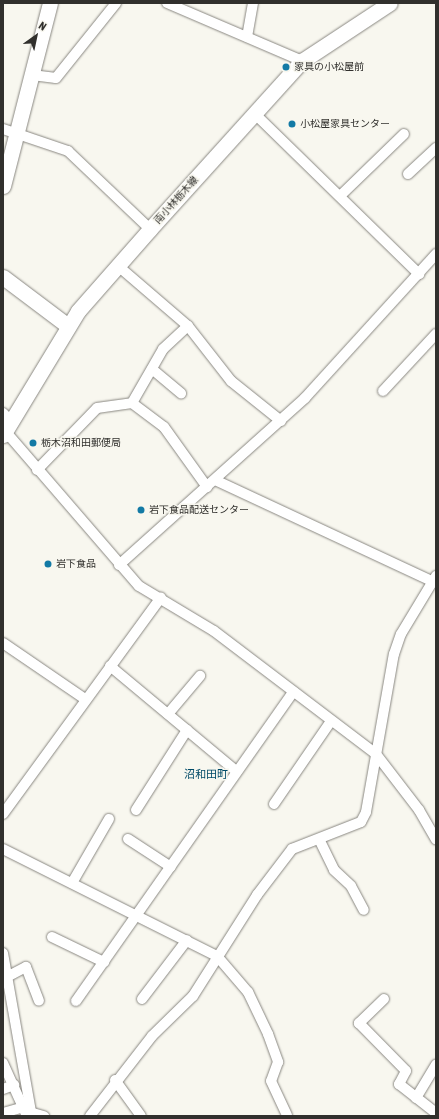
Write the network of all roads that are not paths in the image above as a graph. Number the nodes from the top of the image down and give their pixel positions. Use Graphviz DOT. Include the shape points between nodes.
graph roads {
  1 [pos="50,3"];
  2 [pos="116,3"];
  3 [pos="167,3"];
  4 [pos="253,3"];
  5 [pos="390,3"];
  6 [pos="247,37"];
  7 [pos="302,61"];
  8 [pos="32,75"];
  9 [pos="254,113"];
  10 [pos="10,132"];
  11 [pos="404,134"];
  12 [pos="436,148"];
  13 [pos="408,174"];
  14 [pos="3,186"];
  15 [pos="340,196"];
  16 [pos="150,229"];
  17 [pos="436,254"];
  18 [pos="117,265"];
  19 [pos="419,274"];
  20 [pos="3,277"];
  21 [pos="68,326"];
  22 [pos="188,326"];
  23 [pos="436,334"];
  24 [pos="152,369"];
  25 [pos="383,391"];
  26 [pos="181,393"];
  27 [pos="132,403"];
  28 [pos="281,421"];
  29 [pos="6,425"];
  30 [pos="37,470"];
  31 [pos="215,480"];
  32 [pos="207,487"];
  33 [pos="119,565"];
  34 [pos="435,579"];
  35 [pos="161,597"];
  36 [pos="3,643"];
  37 [pos="110,666"];
  38 [pos="200,676"];
  39 [pos="293,692"];
  40 [pos="85,700"];
  41 [pos="168,714"];
  42 [pos="331,721"];
  43 [pos="187,730"];
  44 [pos="376,754"];
  45 [pos="237,772"];
  46 [pos="274,804"];
  47 [pos="136,810"];
  48 [pos="3,814"];
  49 [pos="108,818"];
  50 [pos="128,839"];
  51 [pos="319,839"];
  52 [pos="436,840"];
  53 [pos="3,849"];
  54 [pos="171,867"];
  55 [pos="72,883"];
  56 [pos="364,910"];
  57 [pos="138,915"];
  58 [pos="52,937"];
  59 [pos="187,940"];
  60 [pos="3,953"];
  61 [pos="217,956"];
  62 [pos="104,962"];
  63 [pos="5,978"];
  64 [pos="384,998"];
  65 [pos="142,999"];
  66 [pos="39,1001"];
  67 [pos="76,1001"];
  68 [pos="3,1063"];
  69 [pos="436,1065"];
  70 [pos="115,1080"];
  71 [pos="14,1085"];
  72 [pos="3,1089"];
  73 [pos="416,1098"];
  74 [pos="27,1111"];
  75 [pos="3,1113"];
  76 [pos="436,1113"];
  77 [pos="44,1116"];
  78 [pos="90,1116"];
  79 [pos="141,1116"];
  80 [pos="287,1116"];
  1 -- 8 [label="main road"];
  2 -- 8 [label="street" via="56,78"];
  3 -- 6 [label="street"];
  4 -- 6 [label="street"];
  5 -- 7 [label="main road, 南小林栃木線"];
  6 -- 7 [label="street"];
  7 -- 9 [label="main road, 南小林栃木線"];
  8 -- 10 [label="main road"];
  9 -- 15 [label="street"];
  9 -- 16 [label="main road, 南小林栃木線"];
  10 -- 14 [label="main road"];
  10 -- 16 [label="street" via="68,151"];
  11 -- 15 [label="street"];
  12 -- 13 [label="street"];
  15 -- 19 [label="street"];
  16 -- 18 [label="main road, 南小林栃木線"];
  17 -- 19 [label="street"];
  18 -- 21 [label="main road, 南小林栃木線"];
  18 -- 22 [label="street"];
  19 -- 28 [label="street"];
  20 -- 21 [label="main road"];
  21 -- 29 [label="main road, 南小林栃木線"];
  22 -- 24 [label="street" via="163,349"];
  22 -- 28 [label="street" via="230,381"];
  23 -- 25 [label="street"];
  24 -- 26 [label="street"];
  24 -- 27 [label="street"];
  27 -- 30 [label="street" via="97,408"];
  27 -- 32 [label="street" via="164,427"];
  28 -- 31 [label="street"];
  29 -- 30 [label="street"];
  30 -- 33 [label="street"];
  31 -- 32 [label="street"];
  31 -- 34 [label="street"];
  32 -- 33 [label="street"];
  33 -- 35 [label="street" via="139,586"];
  34 -- 44 [label="street" via="401,634 394,654"];
  35 -- 37 [label="street"];
  35 -- 39 [label="street" via="214,631"];
  36 -- 40 [label="street"];
  37 -- 40 [label="street"];
  37 -- 41 [label="street"];
  38 -- 41 [label="street"];
  39 -- 42 [label="street"];
  39 -- 45 [label="street"];
  40 -- 48 [label="street"];
  41 -- 43 [label="street"];
  42 -- 44 [label="street"];
  42 -- 46 [label="street"];
  43 -- 45 [label="street"];
  43 -- 47 [label="street"];
  44 -- 51 [label="street" via="366,812 361,822"];
  44 -- 52 [label="street" via="419,810"];
  45 -- 54 [label="street"];
  49 -- 55 [label="street"];
  50 -- 54 [label="street"];
  51 -- 56 [label="street" via="334,870 351,886"];
  51 -- 61 [label="street" via="292,849"];
  53 -- 55 [label="street"];
  54 -- 57 [label="street"];
  55 -- 57 [label="street"];
  57 -- 59 [label="street"];
  57 -- 62 [label="street"];
  58 -- 62 [label="street"];
  59 -- 61 [label="street"];
  59 -- 65 [label="street"];
  60 -- 63 [label="street"];
  61 -- 70 [label="street" via="193,996 152,1036"];
  61 -- 80 [label="street" via="248,992 268,1034 278,1062 271,1081"];
  62 -- 67 [label="street"];
  63 -- 66 [label="street" via="26,967"];
  63 -- 74 [label="street"];
  64 -- 73 [label="street" via="359,1024 406,1070 399,1084"];
  68 -- 71 [label="street"];
  69 -- 73 [label="street"];
  70 -- 78 [label="street"];
  70 -- 79 [label="street"];
  71 -- 72 [label="street"];
  71 -- 74 [label="street"];
  73 -- 76 [label="street"];
  74 -- 75 [label="street"];
  74 -- 77 [label="street"];
}
